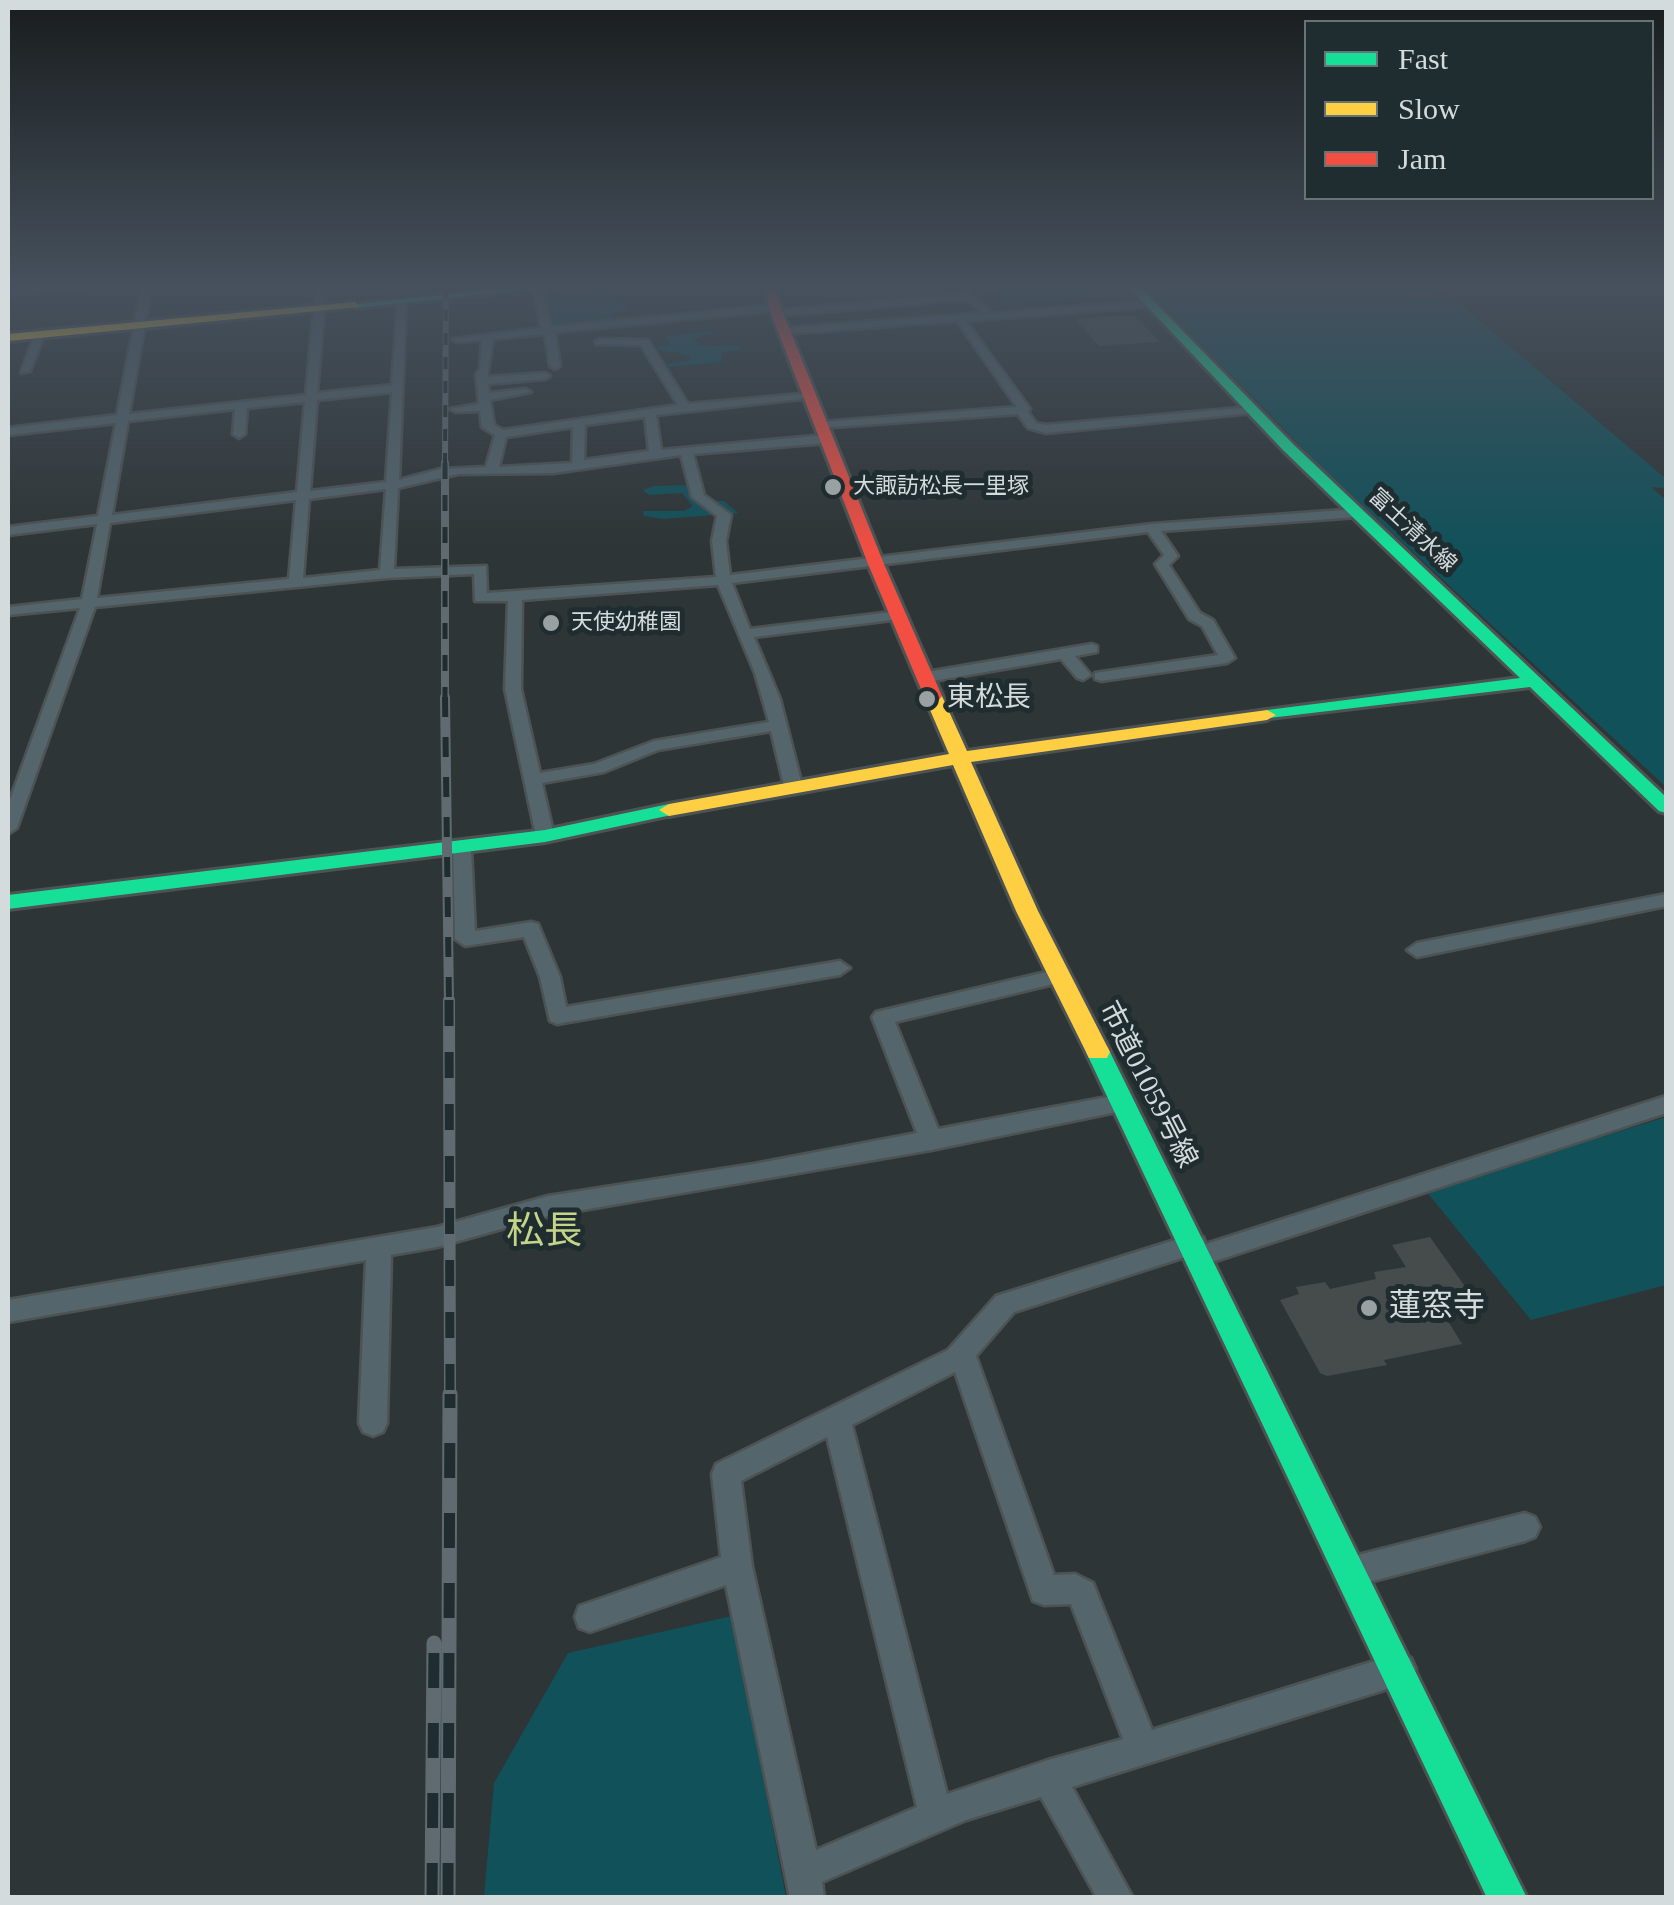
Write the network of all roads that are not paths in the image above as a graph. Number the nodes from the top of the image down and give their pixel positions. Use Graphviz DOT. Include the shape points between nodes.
graph roads {
  1 [pos="131,373"];
  2 [pos="314,373"];
  3 [pos="399,373"];
  4 [pos="484,373"];
  5 [pos="664,373"];
  6 [pos="800,373"];
  7 [pos="1000,373"];
  8 [pos="1216,373"];
  9 [pos="545,376"];
  10 [pos="483,381"];
  11 [pos="398,388"];
  12 [pos="525,392"];
  13 [pos="809,395"];
  14 [pos="312,397"];
  15 [pos="485,402"];
  16 [pos="240,405"];
  17 [pos="685,408"];
  18 [pos="456,409"];
  19 [pos="1020,410"];
  20 [pos="1252,410"];
  21 [pos="650,413"];
  22 [pos="122,419"];
  23 [pos="579,425"];
  24 [pos="8,431"];
  25 [pos="824,432"];
  26 [pos="239,434"];
  27 [pos="501,434"];
  28 [pos="686,452"];
  29 [pos="656,455"];
  30 [pos="578,466"];
  31 [pos="492,468"];
  32 [pos="394,485"];
  33 [pos="304,496"];
  34 [pos="1356,513"];
  35 [pos="104,519"];
  36 [pos="1152,528"];
  37 [pos="8,532"];
  38 [pos="876,564"];
  39 [pos="387,574"];
  40 [pos="726,582"];
  41 [pos="296,583"];
  42 [pos="515,595"];
  43 [pos="89,603"];
  44 [pos="8,611"];
  45 [pos="900,615"];
  46 [pos="745,634"];
  47 [pos="1092,648"];
  48 [pos="1063,652"];
  49 [pos="927,677"];
  50 [pos="1536,681"];
  51 [pos="778,725"];
  52 [pos="962,758"];
  53 [pos="530,780"];
  54 [pos="793,785"];
  55 [pos="1666,806"];
  56 [pos="8,828"];
  57 [pos="545,836"];
  58 [pos="462,848"];
  59 [pos="1666,900"];
  60 [pos="8,902"];
  61 [pos="1416,950"];
  62 [pos="840,968"];
  63 [pos="1058,976"];
  64 [pos="1123,1103"];
  65 [pos="1666,1105"];
  66 [pos="930,1141"];
  67 [pos="379,1246"];
  68 [pos="1197,1250"];
  69 [pos="8,1311"];
  70 [pos="962,1352"];
  71 [pos="836,1420"];
  72 [pos="373,1423"];
  73 [pos="1525,1527"];
  74 [pos="737,1566"];
  75 [pos="1350,1572"];
  76 [pos="590,1617"];
  77 [pos="1400,1668"];
  78 [pos="1143,1750"];
  79 [pos="1048,1776"];
  80 [pos="936,1816"];
  81 [pos="806,1885"];
  82 [pos="1116,1898"];
  83 [pos="1508,1898"];
  1 -- 22 [label="street"];
  2 -- 14 [label="street"];
  3 -- 11 [label="street"];
  4 -- 10 [label="street"];
  5 -- 17 [label="street"];
  6 -- 13 [label="street, 市道01059号線"];
  7 -- 19 [label="street"];
  8 -- 20 [label="street, 富士清水線"];
  9 -- 10 [label="street"];
  10 -- 15 [label="street"];
  11 -- 14 [label="street"];
  11 -- 32 [label="street"];
  12 -- 15 [label="street"];
  13 -- 17 [label="street"];
  13 -- 25 [label="street, 市道01059号線"];
  14 -- 16 [label="street"];
  14 -- 33 [label="street"];
  15 -- 18 [label="street"];
  15 -- 27 [label="street" via="488,427"];
  16 -- 22 [label="street"];
  16 -- 26 [label="street"];
  17 -- 21 [label="street"];
  19 -- 20 [label="street" via="1032,426 1046,430"];
  19 -- 25 [label="street"];
  20 -- 34 [label="street, 富士清水線"];
  21 -- 23 [label="street"];
  21 -- 29 [label="street"];
  22 -- 24 [label="street"];
  22 -- 35 [label="street"];
  23 -- 27 [label="street"];
  23 -- 30 [label="street"];
  25 -- 28 [label="street"];
  25 -- 38 [label="street, 市道01059号線"];
  27 -- 31 [label="street"];
  28 -- 29 [label="street"];
  28 -- 40 [label="street" via="698,497 724,515 716,541"];
  29 -- 30 [label="street"];
  30 -- 31 [label="street"];
  31 -- 32 [label="street"];
  32 -- 33 [label="street"];
  32 -- 39 [label="street"];
  33 -- 35 [label="street"];
  33 -- 41 [label="street"];
  34 -- 36 [label="street"];
  34 -- 50 [label="street, 富士清水線"];
  35 -- 37 [label="street"];
  35 -- 43 [label="street"];
  36 -- 38 [label="street"];
  36 -- 48 [label="street" via="1171,556 1162,564 1227,658 1092,676"];
  38 -- 40 [label="street"];
  38 -- 45 [label="street, 市道01059号線"];
  39 -- 41 [label="street"];
  39 -- 42 [label="street" via="481,569 480,598"];
  40 -- 42 [label="street"];
  40 -- 46 [label="street"];
  41 -- 43 [label="street"];
  42 -- 53 [label="street" via="513,689"];
  43 -- 44 [label="street"];
  43 -- 56 [label="street"];
  45 -- 46 [label="street"];
  45 -- 49 [label="street, 市道01059号線"];
  46 -- 51 [label="street" via="776,700"];
  47 -- 48 [label="street"];
  48 -- 49 [label="street"];
  49 -- 52 [label="street, 市道01059号線"];
  50 -- 52 [label="street"];
  50 -- 55 [label="street, 富士清水線"];
  51 -- 53 [label="street" via="654,746 598,768"];
  51 -- 54 [label="street"];
  52 -- 54 [label="street"];
  52 -- 63 [label="street, 市道01059号線"];
  53 -- 57 [label="street"];
  54 -- 57 [label="street"];
  57 -- 58 [label="street"];
  58 -- 60 [label="street"];
  58 -- 62 [label="street" via="465,939 532,929 556,1016"];
  59 -- 61 [label="street"];
  63 -- 64 [label="street, 市道01059号線"];
  63 -- 66 [label="street" via="883,1016"];
  64 -- 66 [label="street"];
  64 -- 68 [label="street, 市道01059号線"];
  65 -- 68 [label="street"];
  66 -- 67 [label="street" via="548,1206 437,1238"];
  67 -- 69 [label="street"];
  67 -- 72 [label="street"];
  68 -- 70 [label="street" via="1005,1304"];
  68 -- 75 [label="street, 市道01059号線"];
  70 -- 71 [label="street"];
  70 -- 78 [label="street" via="1044,1590 1082,1594"];
  71 -- 74 [label="street" via="726,1474"];
  71 -- 80 [label="street"];
  73 -- 75 [label="street"];
  74 -- 76 [label="street"];
  74 -- 81 [label="street"];
  75 -- 77 [label="street, 市道01059号線"];
  77 -- 78 [label="street"];
  77 -- 83 [label="street, 市道01059号線"];
  78 -- 79 [label="street"];
  79 -- 80 [label="street"];
  79 -- 82 [label="street"];
  80 -- 81 [label="street"];
}
